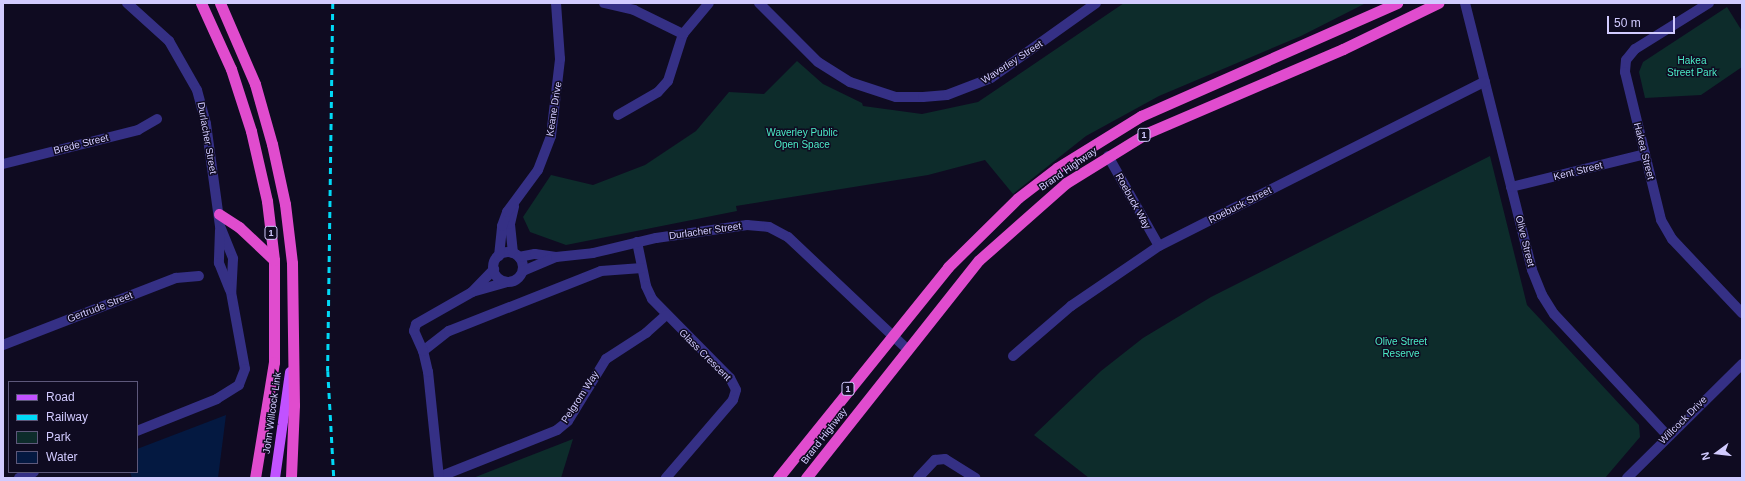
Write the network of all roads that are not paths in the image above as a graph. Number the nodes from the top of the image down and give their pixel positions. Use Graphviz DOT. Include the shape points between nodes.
graph roads {
  1 [pos="126,3"];
  2 [pos="201,3"];
  3 [pos="220,3"];
  4 [pos="556,3"];
  5 [pos="604,3"];
  6 [pos="709,3"];
  7 [pos="759,3"];
  8 [pos="1095,3"];
  9 [pos="1397,3"];
  10 [pos="1438,3"];
  11 [pos="1465,3"];
  12 [pos="1708,3"];
  13 [pos="683,34"];
  14 [pos="1485,81"];
  15 [pos="618,115"];
  16 [pos="157,119"];
  17 [pos="1645,154"];
  18 [pos="1108,156"];
  19 [pos="3,164"];
  20 [pos="1511,187"];
  21 [pos="514,206"];
  22 [pos="219,214"];
  23 [pos="220,226"];
  24 [pos="637,242"];
  25 [pos="1159,246"];
  26 [pos="516,255"];
  27 [pos="499,256"];
  28 [pos="556,257"];
  29 [pos="274,260"];
  30 [pos="642,268"];
  31 [pos="494,269"];
  32 [pos="523,271"];
  33 [pos="198,276"];
  34 [pos="506,282"];
  35 [pos="231,292"];
  36 [pos="472,292"];
  37 [pos="1742,313"];
  38 [pos="666,315"];
  39 [pos="892,334"];
  40 [pos="3,345"];
  41 [pos="906,348"];
  42 [pos="292,350"];
  43 [pos="423,351"];
  44 [pos="1013,356"];
  45 [pos="1742,364"];
  46 [pos="138,431"];
  47 [pos="1668,435"];
  48 [pos="32,473"];
  49 [pos="256,477"];
  50 [pos="19,478"];
  51 [pos="275,478"];
  52 [pos="291,478"];
  53 [pos="439,478"];
  54 [pos="666,478"];
  55 [pos="778,478"];
  56 [pos="806,478"];
  57 [pos="918,478"];
  58 [pos="976,478"];
  59 [pos="1627,478"];
  1 -- 22 [label="street, Durlacher Street" via="169,41 197,90 206,124"];
  2 -- 29 [label="highway, 1" via="231,69 251,131 267,201"];
  3 -- 42 [label="highway, 1" via="255,84 282,189 292,263"];
  4 -- 21 [label="street, Keane Drive" via="560,59 558,94 550,136 538,170"];
  5 -- 13 [label="street" via="634,10"];
  6 -- 13 [label="street"];
  7 -- 8 [label="street, Waverley Street" via="818,62 850,82 896,97 947,95 991,78"];
  9 -- 39 [label="highway, Brand Highway / 1" via="1181,97 1100,138 1024,193 981,232"];
  10 -- 18 [label="highway, Brand Highway / 1" via="1343,49 1186,115"];
  11 -- 14 [label="street, Olive Street"];
  12 -- 17 [label="street, Hakea Street" via="1635,50 1626,60 1625,72"];
  13 -- 15 [label="street" via="668,81 658,92"];
  14 -- 20 [label="street, Olive Street"];
  14 -- 25 [label="street, Roebuck Street"];
  16 -- 19 [label="street, Brede Street" via="138,130"];
  17 -- 20 [label="street, Kent Street"];
  17 -- 37 [label="street, Hakea Street" via="1662,220 1672,239"];
  18 -- 25 [label="street, Roebuck Way"];
  18 -- 41 [label="highway, Brand Highway / 1" via="1028,214 979,260"];
  20 -- 47 [label="street, Olive Street" via="1532,270 1554,314"];
  21 -- 26 [label="street, Keane Drive" via="510,224"];
  21 -- 27 [label="street, Keane Drive" via="507,212 502,226"];
  22 -- 23 [label="street, Durlacher Street"];
  22 -- 29 [label="highway" via="251,236"];
  23 -- 35 [label="street, Durlacher Street" via="219,264"];
  23 -- 35 [label="street, Durlacher Street" via="233,259"];
  24 -- 28 [label="street, Durlacher Street" via="593,253"];
  24 -- 30 [label="street, Glass Crescent"];
  24 -- 39 [label="street, Durlacher Street" via="717,228 747,225 769,227 788,236"];
  25 -- 44 [label="street, Roebuck Street" via="1071,306"];
  26 -- 27 [label="street"];
  26 -- 28 [label="street, Durlacher Street"];
  26 -- 32 [label="street"];
  27 -- 31 [label="street"];
  28 -- 32 [label="street, Durlacher Street"];
  29 -- 49 [label="highway, 1" via="274,362"];
  30 -- 38 [label="street, Glass Crescent" via="652,299"];
  30 -- 43 [label="street" via="601,271 449,331"];
  31 -- 34 [label="street" via="499,279"];
  31 -- 36 [label="street"];
  32 -- 34 [label="street" via="516,280"];
  33 -- 40 [label="street, Gertrude Street" via="176,278"];
  34 -- 36 [label="street"];
  35 -- 46 [label="street, Durlacher Street" via="244,351 245,369 239,386 217,400"];
  36 -- 43 [label="street" via="420,320 414,331"];
  38 -- 53 [label="street, Pelgrom Way" via="646,333 606,359 568,421 557,430"];
  38 -- 54 [label="street, Glass Crescent" via="730,378 736,390 733,400"];
  39 -- 41 [label="street, Durlacher Street"];
  39 -- 55 [label="highway, Brand Highway / 1"];
  41 -- 56 [label="highway, Brand Highway / 1"];
  42 -- 51 [label="main road, John Willcock Link"];
  42 -- 52 [label="highway, 1"];
  43 -- 53 [label="street"];
  45 -- 47 [label="street, Willcock Drive"];
  47 -- 59 [label="street, Willcock Drive"];
  48 -- 50 [label="street"];
  57 -- 58 [label="street" via="935,460 946,459"];
}
